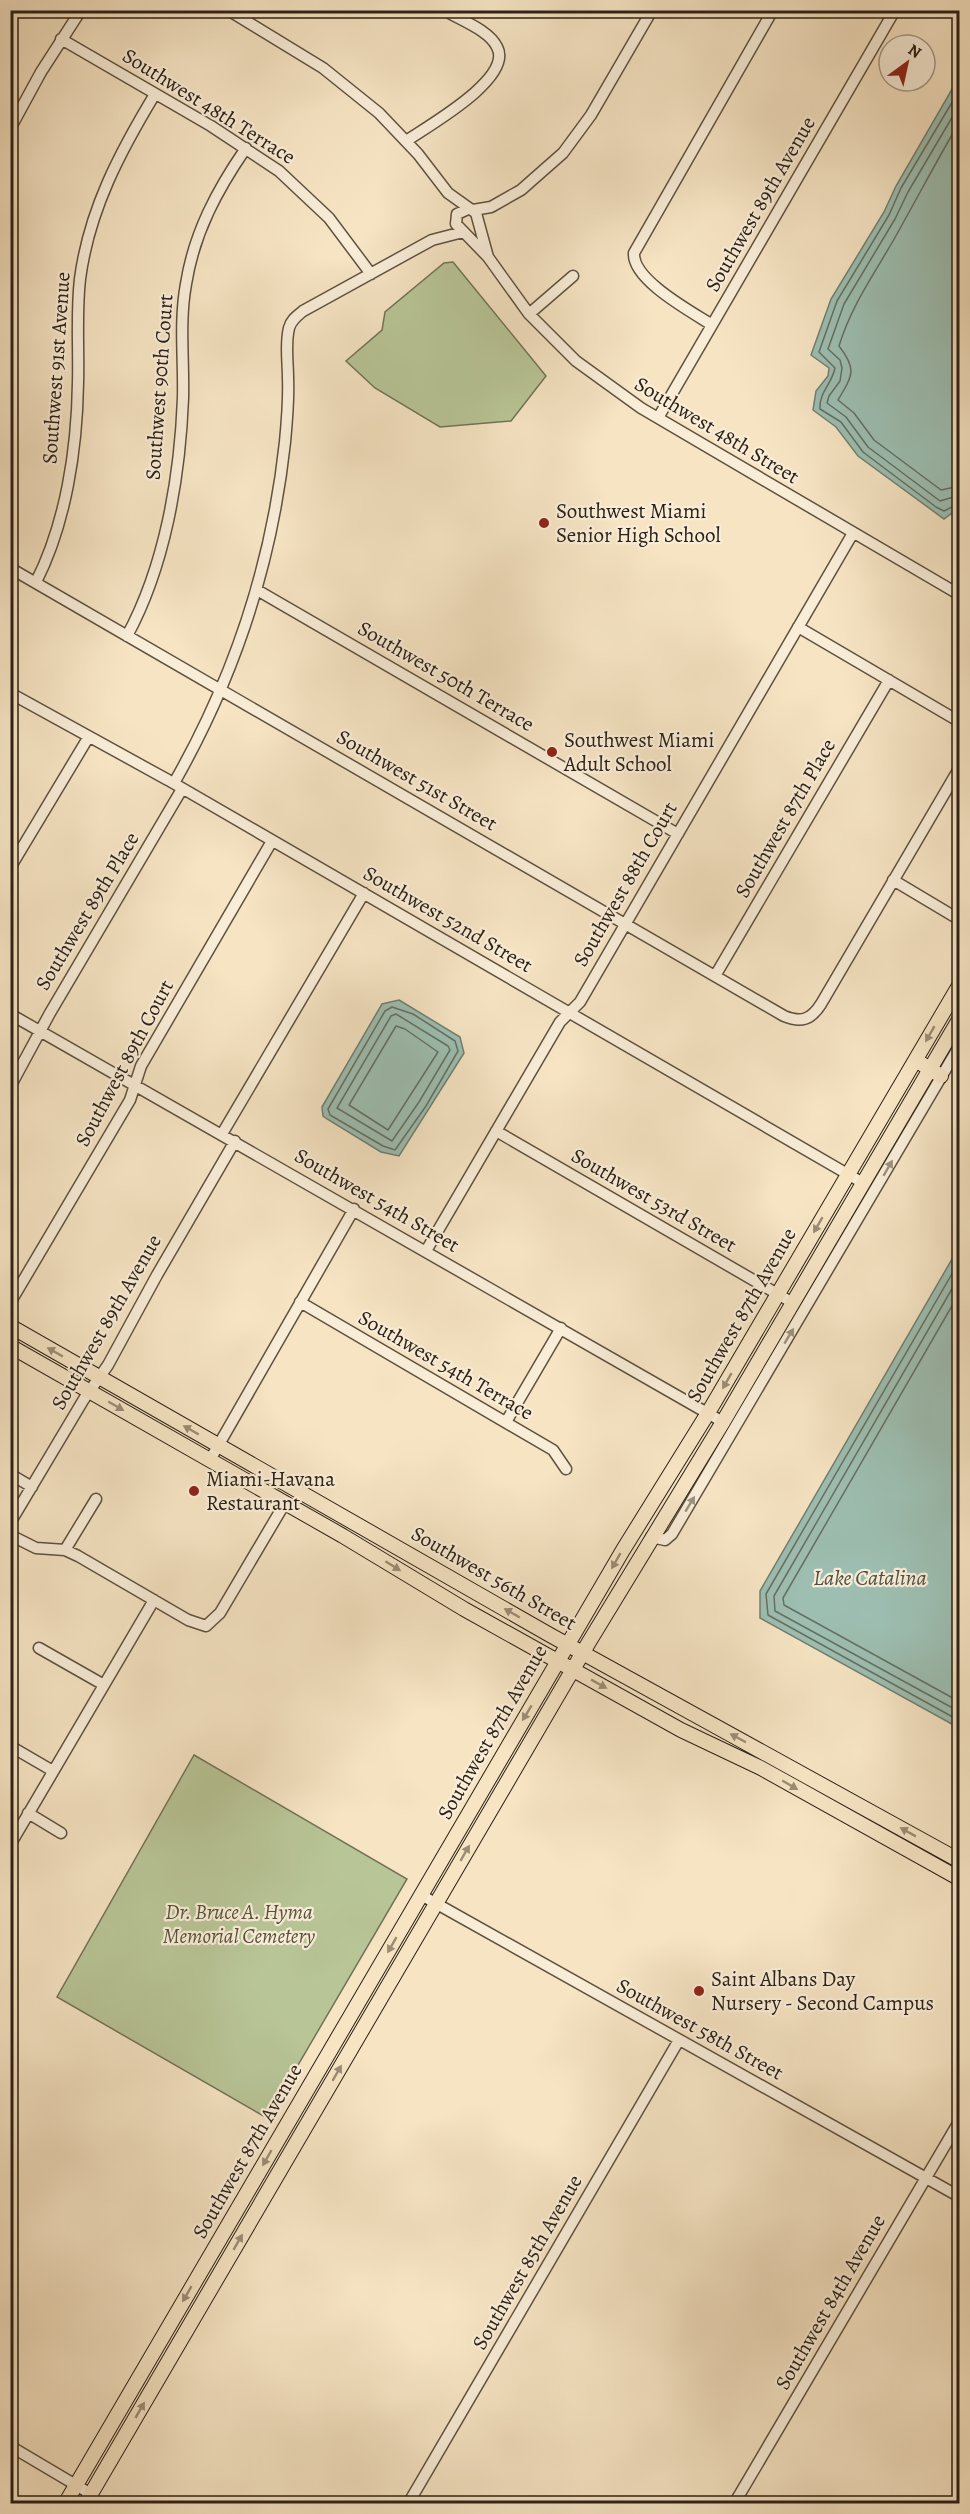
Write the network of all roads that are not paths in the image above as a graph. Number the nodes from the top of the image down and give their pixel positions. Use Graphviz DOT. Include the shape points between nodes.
graph roads {
  1 [pos="81,10"];
  2 [pos="228,10"];
  3 [pos="444,10"];
  4 [pos="773,10"];
  5 [pos="895,10"];
  6 [pos="651,11"];
  7 [pos="61,39"];
  8 [pos="155,94"];
  9 [pos="10,129"];
  10 [pos="406,141"];
  11 [pos="246,148"];
  12 [pos="448,193"];
  13 [pos="491,207"];
  14 [pos="470,209"];
  15 [pos="456,217"];
  16 [pos="479,223"];
  17 [pos="465,232"];
  18 [pos="432,240"];
  19 [pos="488,257"];
  20 [pos="371,274"];
  21 [pos="573,276"];
  22 [pos="529,314"];
  23 [pos="712,325"];
  24 [pos="658,418"];
  25 [pos="853,533"];
  26 [pos="10,568"];
  27 [pos="36,582"];
  28 [pos="257,590"];
  29 [pos="960,595"];
  30 [pos="798,627"];
  31 [pos="127,636"];
  32 [pos="889,680"];
  33 [pos="221,689"];
  34 [pos="10,693"];
  35 [pos="960,722"];
  36 [pos="88,738"];
  37 [pos="960,767"];
  38 [pos="178,786"];
  39 [pos="678,834"];
  40 [pos="272,841"];
  41 [pos="10,868"];
  42 [pos="893,880"];
  43 [pos="364,893"];
  44 [pos="960,920"];
  45 [pos="625,923"];
  46 [pos="715,976"];
  47 [pos="960,984"];
  48 [pos="570,1012"];
  49 [pos="10,1014"];
  50 [pos="960,1018"];
  51 [pos="41,1031"];
  52 [pos="960,1045"];
  53 [pos="915,1060"];
  54 [pos="936,1073"];
  55 [pos="135,1084"];
  56 [pos="10,1087"];
  57 [pos="496,1131"];
  58 [pos="222,1134"];
  59 [pos="235,1141"];
  60 [pos="848,1174"];
  61 [pos="863,1183"];
  62 [pos="354,1209"];
  63 [pos="426,1251"];
  64 [pos="778,1294"];
  65 [pos="300,1302"];
  66 [pos="10,1303"];
  67 [pos="793,1303"];
  68 [pos="10,1326"];
  69 [pos="561,1328"];
  70 [pos="10,1346"];
  71 [pos="100,1377"];
  72 [pos="89,1391"];
  73 [pos="708,1413"];
  74 [pos="506,1422"];
  75 [pos="723,1422"];
  76 [pos="218,1445"];
  77 [pos="210,1460"];
  78 [pos="566,1469"];
  79 [pos="10,1474"];
  80 [pos="32,1487"];
  81 [pos="96,1499"];
  82 [pos="285,1503"];
  83 [pos="647,1512"];
  84 [pos="10,1523"];
  85 [pos="10,1535"];
  86 [pos="651,1537"];
  87 [pos="65,1550"];
  88 [pos="154,1600"];
  89 [pos="568,1644"];
  90 [pos="39,1648"];
  91 [pos="583,1652"];
  92 [pos="558,1661"];
  93 [pos="573,1670"];
  94 [pos="104,1685"];
  95 [pos="10,1746"];
  96 [pos="53,1771"];
  97 [pos="870,1811"];
  98 [pos="28,1813"];
  99 [pos="862,1825"];
  100 [pos="61,1833"];
  101 [pos="10,1845"];
  102 [pos="960,1861"];
  103 [pos="960,1879"];
  104 [pos="421,1895"];
  105 [pos="436,1904"];
  106 [pos="350,2018"];
  107 [pos="364,2026"];
  108 [pos="679,2040"];
  109 [pos="302,2099"];
  110 [pos="317,2108"];
  111 [pos="960,2120"];
  112 [pos="280,2136"];
  113 [pos="295,2145"];
  114 [pos="926,2178"];
  115 [pos="960,2197"];
  116 [pos="236,2210"];
  117 [pos="251,2220"];
  118 [pos="159,2343"];
  119 [pos="174,2352"];
  120 [pos="10,2446"];
  121 [pos="96,2451"];
  122 [pos="110,2460"];
  123 [pos="76,2485"];
  124 [pos="88,2499"];
  125 [pos="65,2504"];
  126 [pos="408,2504"];
  127 [pos="734,2504"];
  1 -- 7 [label="street"];
  2 -- 10 [label="street, Southwest 48th Street" via="339,79"];
  3 -- 10 [label="street" via="489,38 500,53 498,66 485,83"];
  4 -- 23 [label="street" via="634,253 635,264 654,285"];
  5 -- 23 [label="street, Southwest 89th Avenue"];
  6 -- 13 [label="street" via="573,141 539,176"];
  7 -- 8 [label="street, Southwest 48th Terrace"];
  7 -- 9 [label="street"];
  8 -- 11 [label="street, Southwest 48th Terrace"];
  8 -- 27 [label="street, Southwest 91st Avenue" via="110,176 88,238 78,302 78,386 70,465 52,543"];
  10 -- 12 [label="street, Southwest 48th Street"];
  11 -- 20 [label="street, Southwest 48th Terrace" via="307,194"];
  11 -- 31 [label="street, Southwest 90th Court" via="207,213 189,268 182,321 181,423 171,497 149,585"];
  12 -- 14 [label="street, Southwest 48th Street"];
  12 -- 15 [label="street, Southwest 48th Street"];
  13 -- 14 [label="street"];
  13 -- 16 [label="street"];
  14 -- 15 [label="street"];
  14 -- 16 [label="street, Southwest 48th Street"];
  15 -- 17 [label="street, Southwest 48th Street" via="458,228"];
  15 -- 18 [label="street, Southwest 89th Place" via="436,232"];
  16 -- 17 [label="street" via="474,231"];
  16 -- 19 [label="street, Southwest 48th Street"];
  17 -- 18 [label="street, Southwest 89th Place"];
  17 -- 19 [label="street, Southwest 48th Street"];
  18 -- 20 [label="street, Southwest 89th Place"];
  19 -- 22 [label="street, Southwest 48th Street"];
  20 -- 28 [label="street, Southwest 89th Place" via="303,311 289,327 283,455 268,550"];
  21 -- 22 [label="street"];
  22 -- 24 [label="street, Southwest 48th Street" via="591,374"];
  23 -- 24 [label="street, Southwest 89th Avenue"];
  24 -- 25 [label="street, Southwest 48th Street"];
  25 -- 29 [label="street, Southwest 48th Street"];
  25 -- 30 [label="street, Southwest 88th Court"];
  26 -- 27 [label="street, Southwest 51st Street"];
  27 -- 31 [label="street, Southwest 51st Street"];
  28 -- 33 [label="street, Southwest 89th Place"];
  28 -- 39 [label="street, Southwest 50th Terrace"];
  30 -- 32 [label="street"];
  30 -- 39 [label="street, Southwest 88th Court"];
  31 -- 33 [label="street, Southwest 51st Street"];
  32 -- 35 [label="street"];
  32 -- 46 [label="street, Southwest 87th Place"];
  33 -- 38 [label="street, Southwest 89th Place"];
  33 -- 45 [label="street, Southwest 51st Street"];
  34 -- 36 [label="street, Southwest 52nd Street"];
  36 -- 38 [label="street, Southwest 52nd Street"];
  36 -- 41 [label="street"];
  37 -- 42 [label="street"];
  38 -- 40 [label="street, Southwest 52nd Street"];
  38 -- 51 [label="street, Southwest 89th Place"];
  39 -- 45 [label="street, Southwest 88th Court"];
  40 -- 43 [label="street, Southwest 52nd Street"];
  40 -- 55 [label="street, Southwest 89th Court" via="141,1066"];
  42 -- 44 [label="street"];
  42 -- 46 [label="street, Southwest 51st Street" via="812,1017 805,1020 784,1016"];
  43 -- 48 [label="street, Southwest 52nd Street"];
  43 -- 58 [label="street"];
  45 -- 46 [label="street, Southwest 51st Street"];
  45 -- 48 [label="street, Southwest 88th Court" via="580,1002"];
  47 -- 53 [label="main road, Southwest 87th Avenue, one-way"];
  48 -- 57 [label="street, Southwest 88th Court" via="560,1022"];
  48 -- 60 [label="street, Southwest 52nd Street"];
  49 -- 51 [label="street, Southwest 54th Street"];
  50 -- 54 [label="main road, Southwest 87th Avenue"];
  51 -- 55 [label="street, Southwest 54th Street"];
  51 -- 56 [label="street, Southwest 89th Place"];
  52 -- 54 [label="street, Southwest 87th Avenue"];
  53 -- 54 [label="main road"];
  53 -- 60 [label="main road, Southwest 87th Avenue"];
  54 -- 61 [label="main road, Southwest 87th Avenue"];
  86 -- 54 [label="street, Southwest 87th Avenue, one-way" via="665,1540 672,1534"];
  55 -- 58 [label="street, Southwest 54th Street"];
  55 -- 66 [label="street, Southwest 89th Court" via="130,1100"];
  57 -- 63 [label="street, Southwest 88th Court"];
  57 -- 64 [label="street, Southwest 53rd Street"];
  58 -- 59 [label="street, Southwest 54th Street"];
  59 -- 62 [label="street, Southwest 54th Street"];
  59 -- 71 [label="street, Southwest 89th Avenue"];
  60 -- 61 [label="street, Southwest 52nd Street"];
  60 -- 64 [label="main road, Southwest 87th Avenue, one-way"];
  61 -- 67 [label="main road, Southwest 87th Avenue"];
  62 -- 63 [label="street, Southwest 54th Street"];
  62 -- 65 [label="street"];
  63 -- 69 [label="street, Southwest 54th Street"];
  64 -- 67 [label="street, Southwest 53rd Street"];
  64 -- 73 [label="main road, Southwest 87th Avenue, one-way"];
  65 -- 74 [label="street, Southwest 54th Terrace"];
  65 -- 76 [label="street"];
  67 -- 75 [label="main road, Southwest 87th Avenue"];
  71 -- 68 [label="main road, Southwest 56th Street, one-way"];
  69 -- 73 [label="street, Southwest 54th Street"];
  69 -- 74 [label="street"];
  70 -- 72 [label="main road, Southwest 56th Street"];
  71 -- 72 [label="street, Southwest 89th Avenue"];
  76 -- 71 [label="main road, Southwest 56th Street, one-way"];
  72 -- 77 [label="main road, Southwest 56th Street, one-way"];
  72 -- 80 [label="street, Southwest 89th Avenue"];
  73 -- 75 [label="street, Southwest 54th Street"];
  73 -- 83 [label="main road, Southwest 87th Avenue"];
  74 -- 78 [label="street, Southwest 54th Terrace" via="553,1449"];
  75 -- 86 [label="main road, Southwest 87th Avenue"];
  76 -- 77 [label="street"];
  89 -- 76 [label="main road, Southwest 56th Street, one-way"];
  77 -- 82 [label="main road, Southwest 56th Street"];
  79 -- 80 [label="street"];
  80 -- 84 [label="street, Southwest 89th Avenue"];
  81 -- 87 [label="street"];
  82 -- 88 [label="street" via="220,1613 206,1626"];
  82 -- 92 [label="main road, Southwest 56th Street, one-way"];
  83 -- 86 [label="main road" via="646,1531"];
  83 -- 89 [label="main road, Southwest 87th Avenue, one-way"];
  85 -- 87 [label="street" via="36,1548"];
  86 -- 91 [label="main road, Southwest 87th Avenue"];
  87 -- 88 [label="street"];
  88 -- 94 [label="street"];
  89 -- 91 [label="main road, Southwest 56th Street"];
  89 -- 92 [label="main road, Southwest 87th Avenue"];
  90 -- 94 [label="street"];
  91 -- 93 [label="main road, Southwest 87th Avenue"];
  97 -- 91 [label="main road, Southwest 56th Street, one-way"];
  92 -- 93 [label="main road, Southwest 56th Street"];
  92 -- 104 [label="main road, Southwest 87th Avenue, one-way"];
  93 -- 99 [label="main road, Southwest 56th Street, one-way" via="681,1730 751,1762"];
  105 -- 93 [label="main road, Southwest 87th Avenue, one-way"];
  94 -- 96 [label="street"];
  95 -- 96 [label="street"];
  96 -- 98 [label="street"];
  97 -- 99 [label="main road"];
  102 -- 97 [label="main road, Southwest 56th Street, one-way"];
  98 -- 100 [label="street"];
  98 -- 101 [label="street"];
  99 -- 103 [label="main road, Southwest 56th Street"];
  104 -- 105 [label="street, Southwest 58th Street"];
  104 -- 106 [label="main road, Southwest 87th Avenue, one-way"];
  105 -- 107 [label="main road, Southwest 87th Avenue"];
  105 -- 108 [label="street, Southwest 58th Street"];
  106 -- 107 [label="main road"];
  106 -- 109 [label="main road, Southwest 87th Avenue"];
  110 -- 107 [label="main road, Southwest 87th Avenue, one-way"];
  108 -- 114 [label="street, Southwest 58th Street"];
  108 -- 126 [label="street, Southwest 85th Avenue"];
  109 -- 110 [label="main road"];
  109 -- 112 [label="main road, Southwest 87th Avenue"];
  110 -- 113 [label="main road, Southwest 87th Avenue"];
  111 -- 114 [label="street, Southwest 84th Avenue"];
  112 -- 113 [label="main road"];
  112 -- 116 [label="main road, Southwest 87th Avenue, one-way"];
  113 -- 117 [label="main road, Southwest 87th Avenue"];
  114 -- 115 [label="street, Southwest 58th Street"];
  114 -- 127 [label="street, Southwest 84th Avenue"];
  116 -- 117 [label="main road"];
  116 -- 118 [label="main road, Southwest 87th Avenue, one-way"];
  119 -- 117 [label="main road, Southwest 87th Avenue, one-way"];
  118 -- 119 [label="main road"];
  118 -- 121 [label="main road, Southwest 87th Avenue"];
  122 -- 119 [label="main road, Southwest 87th Avenue, one-way"];
  120 -- 123 [label="street"];
  121 -- 122 [label="main road"];
  121 -- 123 [label="main road, Southwest 87th Avenue"];
  122 -- 124 [label="main road, Southwest 87th Avenue"];
  123 -- 124 [label="street"];
  123 -- 125 [label="main road, Southwest 87th Avenue"];
}
